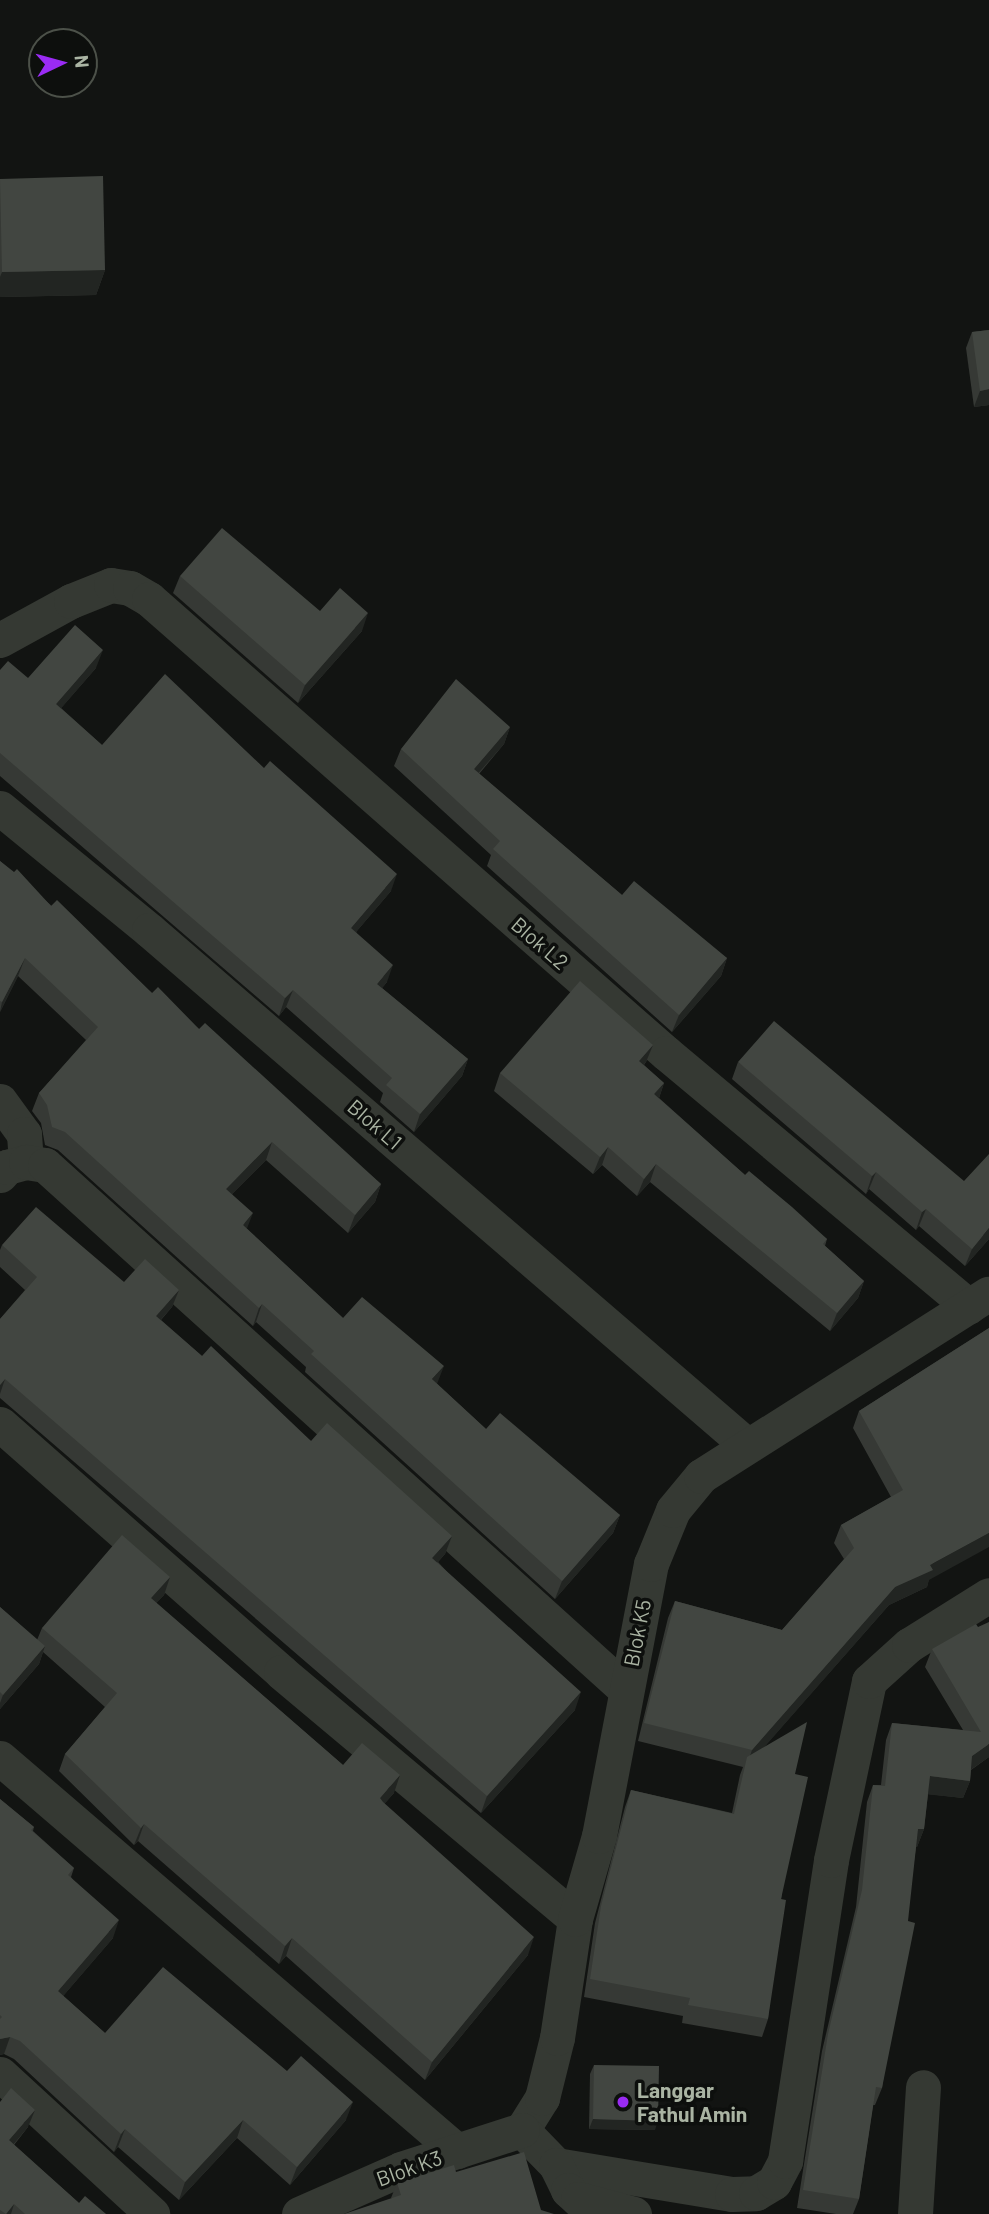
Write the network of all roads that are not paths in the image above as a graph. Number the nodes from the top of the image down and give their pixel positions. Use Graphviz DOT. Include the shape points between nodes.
graph roads {
  1 [pos="0,640"];
  2 [pos="0,808"];
  3 [pos="0,1101"];
  4 [pos="13,1168"];
  5 [pos="979,1300"];
  6 [pos="0,1424"];
  7 [pos="747,1445"];
  8 [pos="989,1595"];
  9 [pos="625,1689"];
  10 [pos="0,1758"];
  11 [pos="575,1919"];
  12 [pos="0,2074"];
  13 [pos="923,2087"];
  14 [pos="522,2130"];
  15 [pos="457,2151"];
  16 [pos="556,2165"];
  17 [pos="152,2214"];
  18 [pos="299,2214"];
  19 [pos="634,2214"];
  20 [pos="915,2214"];
  1 -- 5 [label="street, Blok L2" via="71,601 111,586 130,588 149,598 666,1053"];
  2 -- 7 [label="street, Blok L1" via="160,939"];
  3 -- 4 [label="street" via="24,1134"];
  4 -- 9 [label="street" via="45,1166"];
  5 -- 7 [label="street, Blok K5"];
  6 -- 11 [label="street" via="291,1681"];
  7 -- 9 [label="street, Blok K5" via="701,1476 673,1510 650,1563"];
  8 -- 16 [label="street" via="909,1645 870,1681 831,1860 785,2161 774,2182 756,2193 732,2194"];
  9 -- 11 [label="street, Blok K5" via="599,1836"];
  10 -- 15 [label="street"];
  11 -- 14 [label="street, Blok K5" via="542,2098"];
  12 -- 17 [label="street"];
  13 -- 20 [label="street"];
  14 -- 15 [label="street, Blok K3"];
  14 -- 16 [label="street"];
  15 -- 18 [label="street, Blok K3" via="401,2169"];
  16 -- 19 [label="street" via="568,2190 578,2199"];
}
